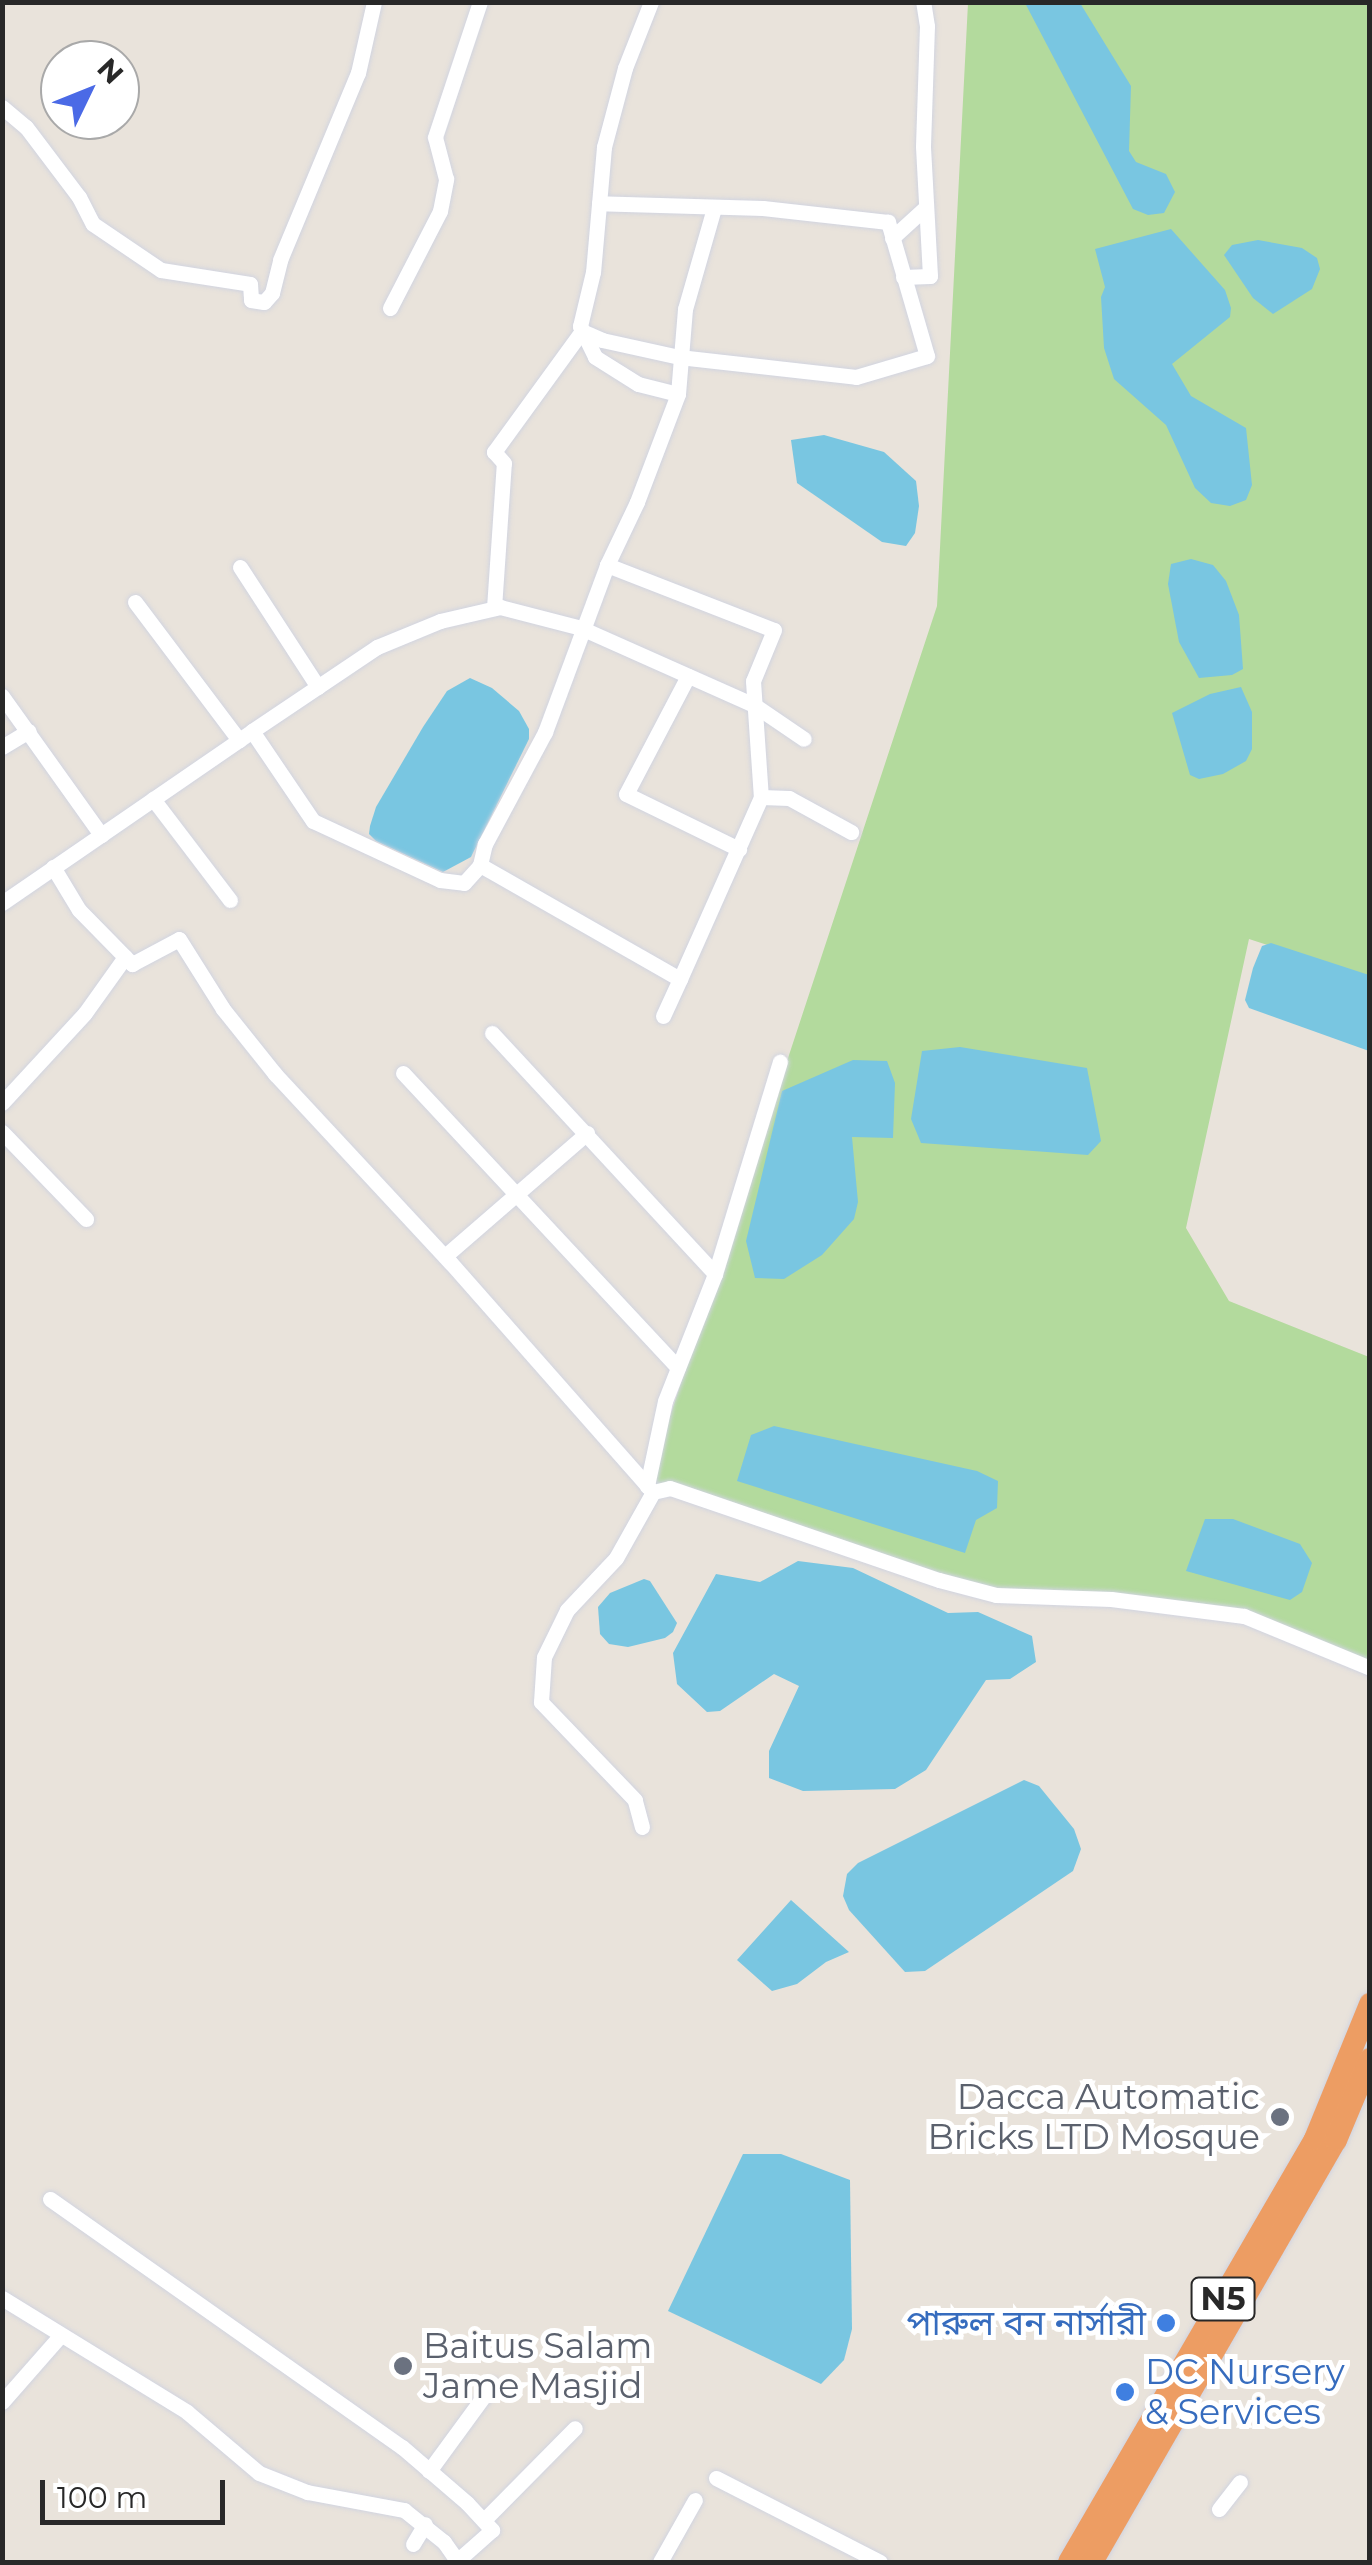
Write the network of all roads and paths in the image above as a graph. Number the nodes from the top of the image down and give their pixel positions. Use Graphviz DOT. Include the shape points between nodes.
graph roads {
  1 [pos="374,2"];
  2 [pos="480,2"];
  3 [pos="651,2"];
  4 [pos="923,2"];
  5 [pos="4,114"];
  6 [pos="599,203"];
  7 [pos="926,207"];
  8 [pos="714,208"];
  9 [pos="892,238"];
  10 [pos="903,276"];
  11 [pos="390,308"];
  12 [pos="582,330"];
  13 [pos="679,358"];
  14 [pos="678,394"];
  15 [pos="607,565"];
  16 [pos="240,567"];
  17 [pos="136,602"];
  18 [pos="494,608"];
  19 [pos="581,628"];
  20 [pos="688,676"];
  21 [pos="318,687"];
  22 [pos="2,696"];
  23 [pos="754,706"];
  24 [pos="29,731"];
  25 [pos="246,736"];
  26 [pos="804,739"];
  27 [pos="2,747"];
  28 [pos="760,797"];
  29 [pos="153,799"];
  30 [pos="852,832"];
  31 [pos="101,834"];
  32 [pos="739,849"];
  33 [pos="480,866"];
  34 [pos="54,867"];
  35 [pos="230,900"];
  36 [pos="2,903"];
  37 [pos="125,957"];
  38 [pos="680,979"];
  39 [pos="663,1016"];
  40 [pos="492,1033"];
  41 [pos="780,1062"];
  42 [pos="403,1074"];
  43 [pos="2,1102"];
  44 [pos="2,1132"];
  45 [pos="587,1133"];
  46 [pos="516,1194"];
  47 [pos="86,1219"];
  48 [pos="445,1256"];
  49 [pos="715,1274"];
  50 [pos="678,1368"];
  51 [pos="650,1489"];
  52 [pos="1370,1668"];
  53 [pos="642,1827"];
  54 [pos="1370,2004"];
  55 [pos="1370,2059"];
  56 [pos="50,2199"];
  57 [pos="2,2298"];
  58 [pos="60,2336"];
  59 [pos="492,2385"];
  60 [pos="2,2402"];
  61 [pos="575,2428"];
  62 [pos="429,2471"];
  63 [pos="716,2478"];
  64 [pos="1240,2482"];
  65 [pos="696,2500"];
  66 [pos="1219,2509"];
  67 [pos="484,2520"];
  68 [pos="425,2524"];
  69 [pos="412,2544"];
  70 [pos="458,2562"];
  71 [pos="660,2562"];
  72 [pos="880,2562"];
  73 [pos="1069,2562"];
  74 [pos="1092,2562"];
  1 -- 5 [label="street" via="358,73 264,302 251,300 250,284 161,270 93,224 26,127"];
  2 -- 11 [label="street" via="435,137 446,180 440,212"];
  3 -- 6 [label="street" via="620,84"];
  4 -- 7 [label="street"];
  6 -- 8 [label="street"];
  6 -- 12 [label="street"];
  7 -- 9 [label="street"];
  7 -- 10 [label="street" via="930,276"];
  8 -- 9 [label="street" via="888,222"];
  8 -- 13 [label="street" via="685,309"];
  9 -- 10 [label="street"];
  10 -- 13 [label="street" via="927,356 856,377"];
  12 -- 13 [label="street"];
  12 -- 14 [label="street" via="594,358 638,384"];
  12 -- 18 [label="street" via="494,452 504,463"];
  13 -- 14 [label="street"];
  14 -- 15 [label="street"];
  15 -- 19 [label="street"];
  15 -- 23 [label="street" via="774,630 753,681"];
  16 -- 21 [label="street"];
  17 -- 25 [label="street"];
  18 -- 19 [label="street"];
  18 -- 21 [label="street" via="440,621 377,648"];
  19 -- 20 [label="street"];
  19 -- 33 [label="street" via="545,732"];
  20 -- 23 [label="street"];
  20 -- 32 [label="street" via="626,794"];
  21 -- 25 [label="street"];
  22 -- 24 [label="street"];
  23 -- 26 [label="street"];
  23 -- 28 [label="street"];
  24 -- 27 [label="street"];
  24 -- 31 [label="street"];
  25 -- 29 [label="street"];
  25 -- 33 [label="street" via="313,820 440,880 464,883"];
  28 -- 30 [label="street" via="789,798"];
  28 -- 32 [label="street"];
  29 -- 31 [label="street"];
  29 -- 35 [label="street"];
  31 -- 34 [label="street"];
  32 -- 38 [label="street"];
  33 -- 38 [label="street"];
  34 -- 36 [label="street"];
  34 -- 37 [label="street" via="79,910"];
  37 -- 43 [label="street" via="85,1012"];
  37 -- 48 [label="street" via="132,964 179,939 275,1074"];
  38 -- 39 [label="street"];
  40 -- 45 [label="street"];
  41 -- 49 [label="street"];
  42 -- 46 [label="street"];
  44 -- 47 [label="street"];
  45 -- 46 [label="street"];
  45 -- 49 [label="street"];
  46 -- 48 [label="street"];
  46 -- 50 [label="street"];
  48 -- 51 [label="street"];
  49 -- 50 [label="street"];
  50 -- 51 [label="street" via="665,1402"];
  51 -- 52 [label="street" via="670,1488 996,1595 1110,1599 1244,1616"];
  51 -- 53 [label="street" via="616,1558 566,1610 544,1657 541,1702 634,1800"];
  54 -- 73 [label="highway, N5" via="1316,2139"];
  55 -- 74 [label="highway, N5" via="1327,2156"];
  56 -- 62 [label="street"];
  57 -- 58 [label="street"];
  58 -- 60 [label="street"];
  58 -- 68 [label="street" via="187,2412 269,2478 404,2510"];
  59 -- 62 [label="street"];
  61 -- 67 [label="street"];
  62 -- 67 [label="street"];
  63 -- 72 [label="street"];
  64 -- 66 [label="street"];
  65 -- 71 [label="street"];
  67 -- 70 [label="street" via="490,2533"];
  68 -- 69 [label="street"];
  68 -- 70 [label="street"];
}
